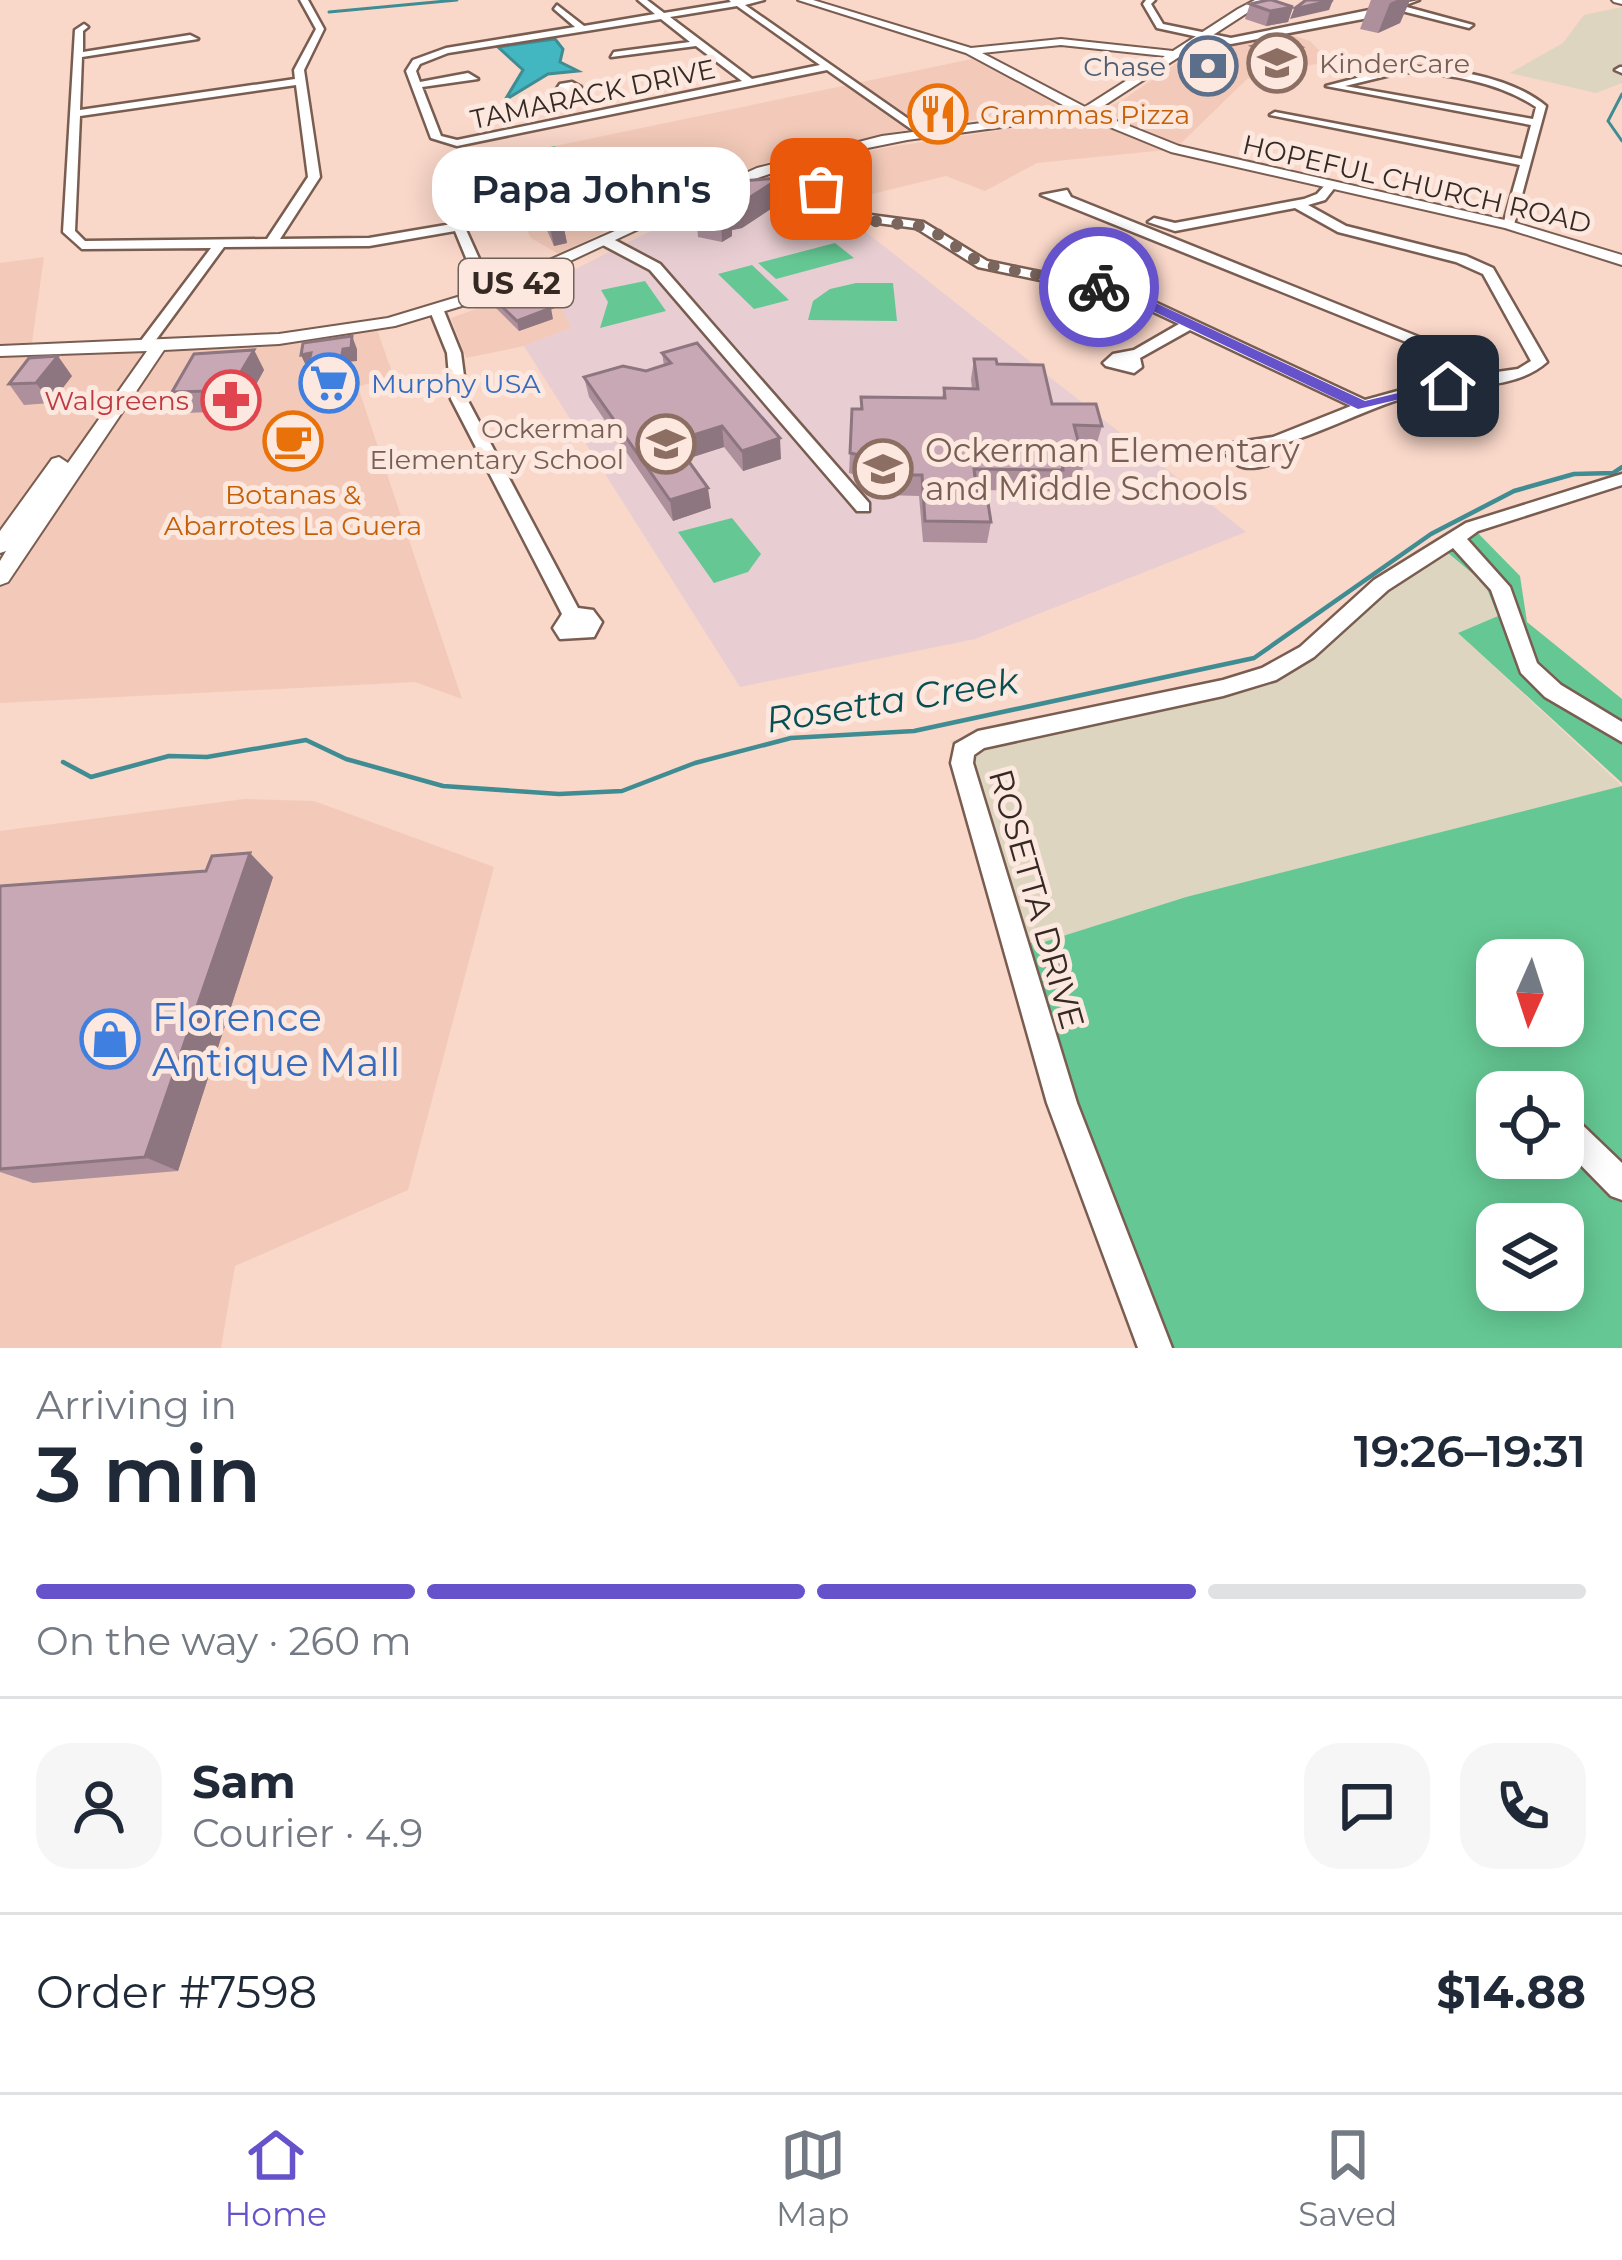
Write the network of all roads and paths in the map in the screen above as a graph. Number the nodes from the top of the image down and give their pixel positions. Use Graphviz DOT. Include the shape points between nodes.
graph roads {
  1 [pos="304,0"];
  2 [pos="642,0"];
  3 [pos="760,0"];
  4 [pos="803,0"];
  5 [pos="862,0"];
  6 [pos="901,0"];
  7 [pos="1151,0"];
  8 [pos="1262,0"];
  9 [pos="1415,0"];
  10 [pos="736,2"];
  11 [pos="557,7"];
  12 [pos="1343,7"];
  13 [pos="1396,7"];
  14 [pos="1374,13"];
  15 [pos="663,15"];
  16 [pos="429,25"];
  17 [pos="1469,25"];
  18 [pos="84,26"];
  19 [pos="582,29"];
  20 [pos="1198,37"];
  21 [pos="178,41"];
  22 [pos="699,43"];
  23 [pos="446,51"];
  24 [pos="970,51"];
  25 [pos="1174,54"];
  26 [pos="78,55"];
  27 [pos="600,56"];
  28 [pos="831,66"];
  29 [pos="457,80"];
  30 [pos="301,81"];
  31 [pos="750,83"];
  32 [pos="417,85"];
  33 [pos="573,91"];
  34 [pos="1081,108"];
  35 [pos="75,114"];
  36 [pos="600,114"];
  37 [pos="1294,118"];
  38 [pos="1538,123"];
  39 [pos="925,134"];
  40 [pos="785,162"];
  41 [pos="1526,163"];
  42 [pos="1330,186"];
  43 [pos="1066,199"];
  44 [pos="1297,203"];
  45 [pos="449,204"];
  46 [pos="1130,221"];
  47 [pos="1509,225"];
  48 [pos="458,227"];
  49 [pos="1176,234"];
  50 [pos="606,242"];
  51 [pos="269,244"];
  52 [pos="219,245"];
  53 [pos="1622,260"];
  54 [pos="488,295"];
  55 [pos="437,311"];
  56 [pos="1191,323"];
  57 [pos="153,344"];
  58 [pos="0,351"];
  59 [pos="1132,357"];
  60 [pos="1489,379"];
  61 [pos="1364,406"];
  62 [pos="1258,449"];
  63 [pos="1622,479"];
  64 [pos="863,508"];
  65 [pos="1455,538"];
  66 [pos="0,546"];
  67 [pos="0,577"];
  68 [pos="572,615"];
  69 [pos="1622,734"];
  70 [pos="1584,1147"];
  71 [pos="1622,1185"];
  72 [pos="1155,1348"];
  1 -- 30 [label="street" via="320,32 301,62"];
  2 -- 15 [label="street"];
  3 -- 10 [label="street, TAMARACK DRIVE"];
  4 -- 24 [label="main road"];
  5 -- 6 [label="street"];
  7 -- 20 [label="street" via="1160,26"];
  8 -- 20 [label="main road, US 42"];
  9 -- 13 [label="street"];
  10 -- 15 [label="street, TAMARACK DRIVE"];
  10 -- 28 [label="street"];
  11 -- 19 [label="street"];
  12 -- 14 [label="street"];
  13 -- 14 [label="street"];
  13 -- 17 [label="street"];
  14 -- 20 [label="street" via="1231,41"];
  15 -- 19 [label="street, TAMARACK DRIVE"];
  15 -- 22 [label="street"];
  16 -- 23 [label="street"];
  18 -- 26 [label="street"];
  19 -- 23 [label="street, TAMARACK DRIVE"];
  20 -- 25 [label="main road, US 42"];
  21 -- 26 [label="street"];
  22 -- 27 [label="street"];
  22 -- 31 [label="street"];
  23 -- 32 [label="street" via="413,64"];
  24 -- 25 [label="main road" via="1060,41"];
  24 -- 34 [label="main road, HOPEFUL CHURCH ROAD"];
  25 -- 34 [label="main road, US 42"];
  26 -- 35 [label="street"];
  28 -- 31 [label="street, TAMARACK DRIVE"];
  28 -- 39 [label="street"];
  29 -- 32 [label="street"];
  30 -- 35 [label="street"];
  30 -- 51 [label="street" via="314,177"];
  31 -- 36 [label="street, TAMARACK DRIVE"];
  32 -- 36 [label="street, TAMARACK DRIVE" via="444,141"];
  33 -- 36 [label="street"];
  34 -- 39 [label="main road, US 42"];
  34 -- 42 [label="main road, HOPEFUL CHURCH ROAD" via="1197,156"];
  35 -- 52 [label="street" via="72,239 100,248"];
  37 -- 41 [label="street"];
  38 -- 38 [label="street" via="1541,106 1532,98 1430,70 1331,86"];
  38 -- 41 [label="street"];
  39 -- 40 [label="main road, US 42"];
  40 -- 50 [label="main road, US 42"];
  40 -- 56 [label="street" via="859,218 920,225 982,264 1114,290"];
  41 -- 47 [label="street"];
  42 -- 44 [label="street"];
  42 -- 47 [label="main road, HOPEFUL CHURCH ROAD"];
  43 -- 46 [label="street"];
  44 -- 49 [label="street"];
  44 -- 60 [label="street" via="1342,230 1488,271 1539,362"];
  45 -- 48 [label="street"];
  46 -- 49 [label="street"];
  46 -- 49 [label="street"];
  47 -- 53 [label="main road, HOPEFUL CHURCH ROAD"];
  48 -- 51 [label="street" via="368,242"];
  48 -- 54 [label="street"];
  49 -- 60 [label="street"];
  50 -- 54 [label="main road, US 42"];
  50 -- 64 [label="street" via="655,267"];
  51 -- 52 [label="street"];
  52 -- 57 [label="street"];
  54 -- 55 [label="main road, US 42"];
  55 -- 57 [label="main road, US 42" via="308,334"];
  55 -- 68 [label="street" via="454,353 459,399"];
  56 -- 59 [label="street"];
  56 -- 61 [label="street"];
  57 -- 58 [label="main road, US 42"];
  57 -- 66 [label="main road"];
  57 -- 67 [label="main road"];
  60 -- 61 [label="street"];
  61 -- 62 [label="street"];
  63 -- 65 [label="street, ROSETTA DRIVE" via="1491,518"];
  65 -- 69 [label="street" via="1501,587 1528,667"];
  65 -- 72 [label="street, ROSETTA DRIVE" via="1269,674 978,740 963,751 1062,1103"];
  70 -- 71 [label="street"];
}
